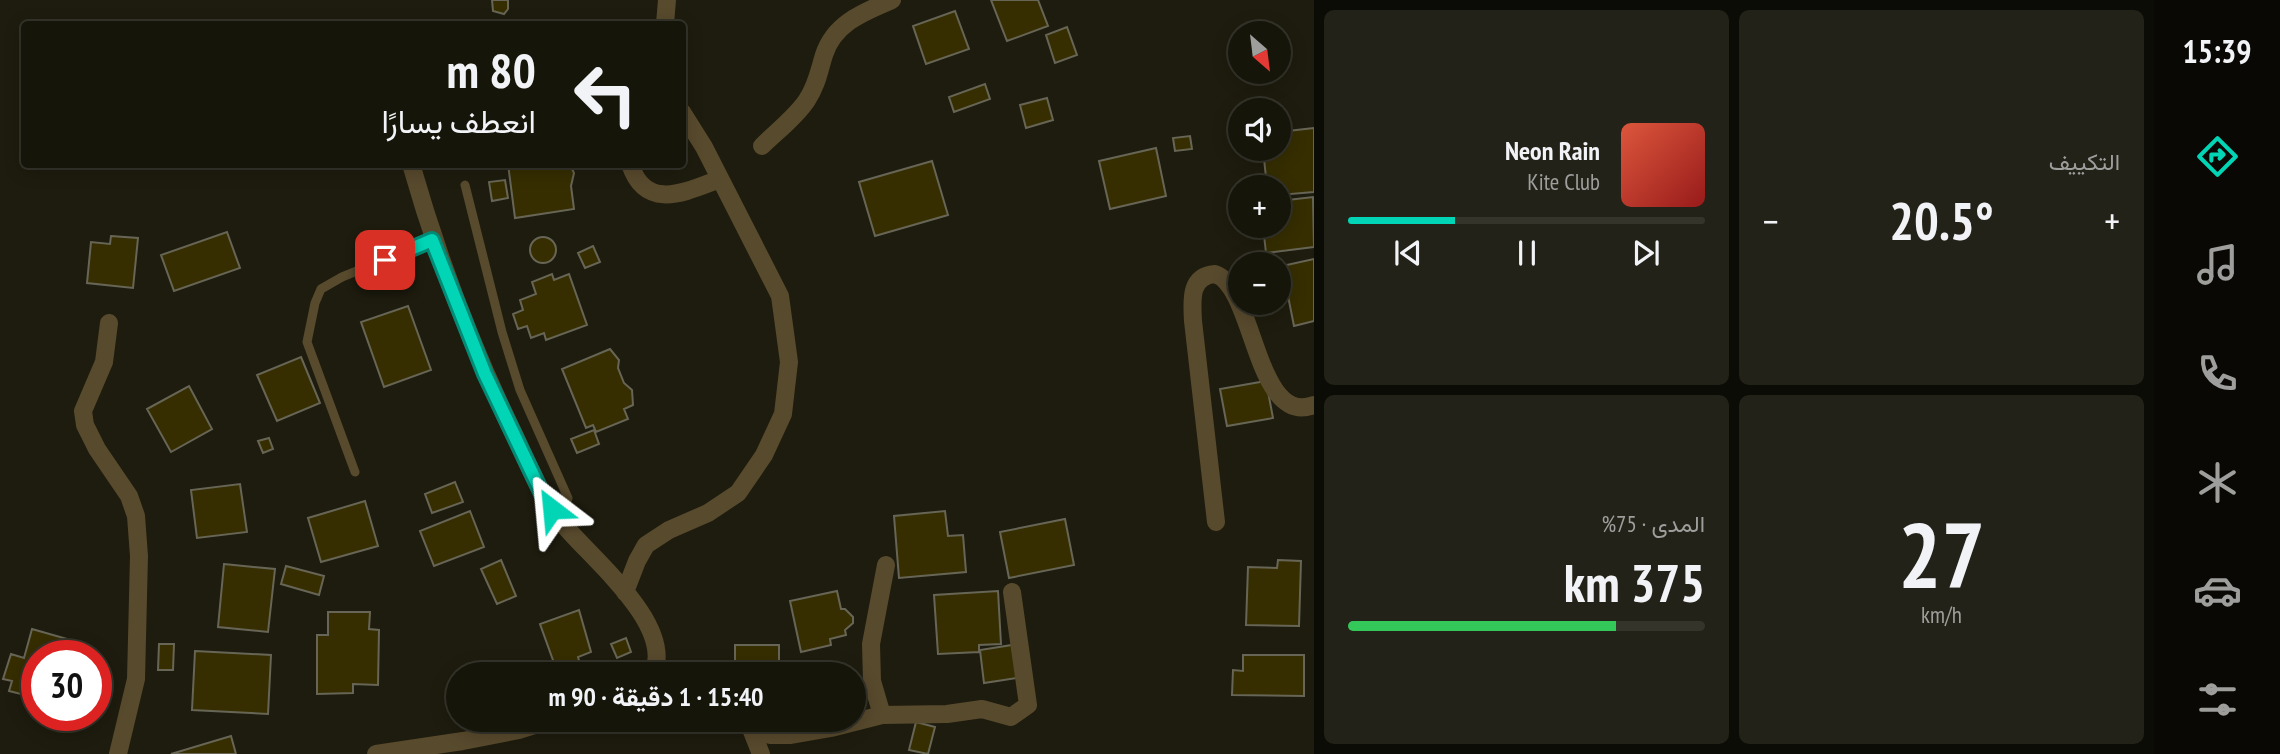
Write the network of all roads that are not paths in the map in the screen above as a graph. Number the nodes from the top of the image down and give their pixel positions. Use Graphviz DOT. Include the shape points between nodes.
graph roads {
  1 [pos="667,0"];
  2 [pos="892,0"];
  3 [pos="665,21"];
  4 [pos="686,118"];
  5 [pos="762,146"];
  6 [pos="412,168"];
  7 [pos="631,168"];
  8 [pos="720,179"];
  9 [pos="465,185"];
  10 [pos="432,240"];
  11 [pos="108,323"];
  12 [pos="1314,405"];
  13 [pos="355,472"];
  14 [pos="561,521"];
  15 [pos="1216,522"];
  16 [pos="886,565"];
  17 [pos="625,592"];
  18 [pos="1012,592"];
  19 [pos="658,662"];
  20 [pos="882,715"];
  21 [pos="866,719"];
  22 [pos="509,732"];
  23 [pos="752,732"];
  24 [pos="760,732"];
  25 [pos="808,732"];
  26 [pos="118,754"];
  27 [pos="376,754"];
  28 [pos="761,754"];
  1 -- 3 [label="street"];
  2 -- 5 [label="street" via="836,30 806,103"];
  4 -- 8 [label="street"];
  6 -- 10 [label="street"];
  7 -- 8 [label="street" via="650,193 668,195"];
  8 -- 17 [label="street" via="780,296 789,362 783,414 764,455 738,492 646,545"];
  9 -- 14 [label="lane" via="520,390 568,498"];
  10 -- 13 [label="lane" via="342,277 321,289 315,303 307,342"];
  10 -- 14 [label="street" via="485,374 544,498"];
  11 -- 26 [label="street" via="104,362 83,411 97,449 129,496 136,516 136,679"];
  12 -- 15 [label="street" via="1286,404 1280,396 1226,280 1215,274 1198,282 1193,289 1192,321"];
  14 -- 17 [label="street"];
  16 -- 20 [label="street" via="871,644 872,681"];
  17 -- 19 [label="street" via="638,606 655,643"];
  18 -- 20 [label="street" via="1028,705 1011,717 982,709"];
  20 -- 21 [label="street"];
  22 -- 27 [label="street"];
  23 -- 28 [label="street"];
  24 -- 25 [label="street"];
}
